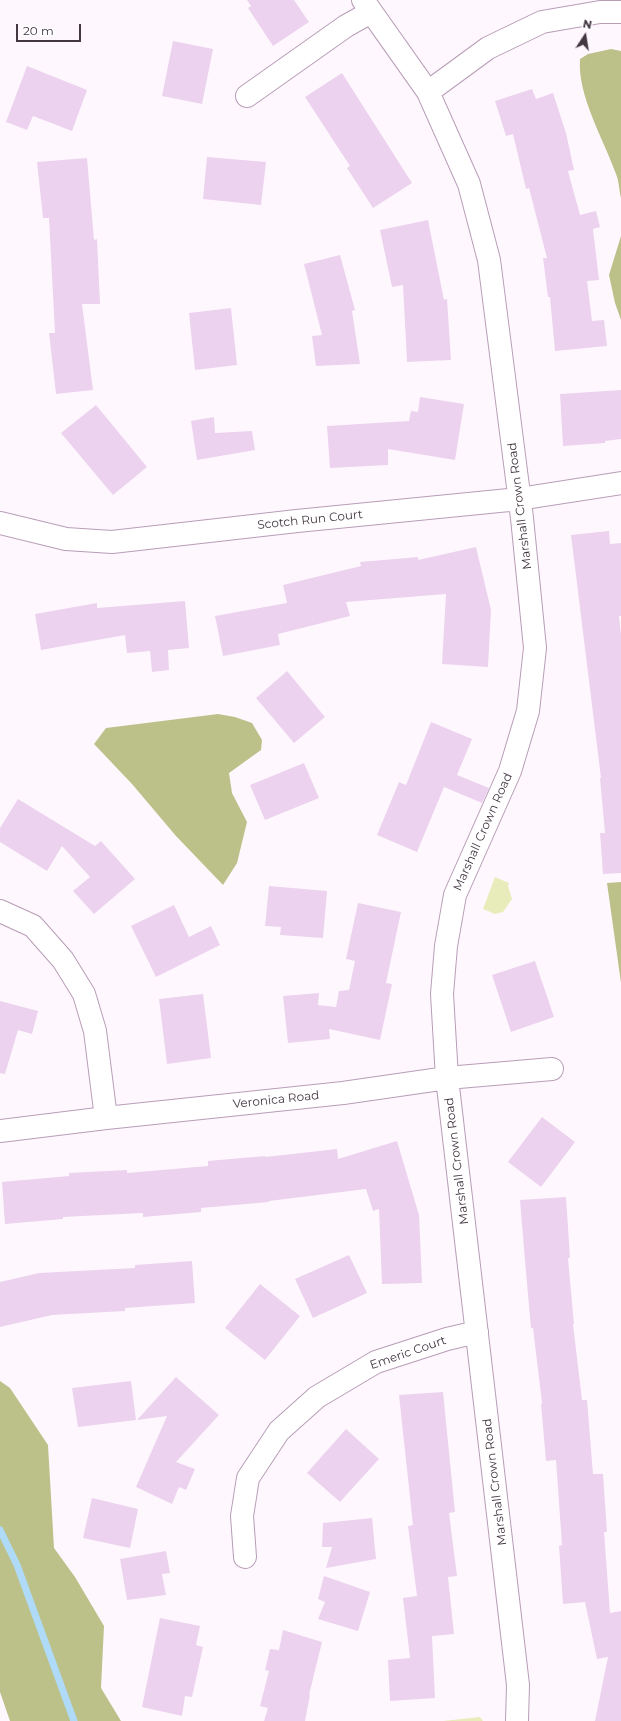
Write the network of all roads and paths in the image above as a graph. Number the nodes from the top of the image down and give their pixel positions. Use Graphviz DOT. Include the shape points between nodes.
graph roads {
  1 [pos="367,6"];
  2 [pos="621,12"];
  3 [pos="428,92"];
  4 [pos="247,96"];
  5 [pos="621,482"];
  6 [pos="519,499"];
  7 [pos="0,523"];
  8 [pos="0,911"];
  9 [pos="552,1069"];
  10 [pos="447,1078"];
  11 [pos="106,1118"];
  12 [pos="0,1132"];
  13 [pos="477,1332"];
  14 [pos="245,1556"];
  15 [pos="517,1721"];
  1 -- 3 [label="street, Marshall Crown Road"];
  1 -- 4 [label="street" via="346,26"];
  2 -- 3 [label="street" via="600,12 542,22 488,48"];
  3 -- 6 [label="street, Marshall Crown Road" via="469,184 489,260"];
  5 -- 6 [label="street, Scotch Run Court"];
  6 -- 7 [label="street, Scotch Run Court" via="112,542 66,539"];
  6 -- 10 [label="street, Marshall Crown Road" via="535,648 529,704 510,771 454,895 442,994"];
  8 -- 11 [label="street" via="33,926 63,960 84,994 95,1031"];
  9 -- 10 [label="street, Veronica Road"];
  10 -- 11 [label="street, Veronica Road" via="343,1093"];
  10 -- 13 [label="street, Marshall Crown Road"];
  11 -- 12 [label="street, Veronica Road"];
  13 -- 14 [label="street, Emeric Court" via="376,1362 317,1397 279,1431 248,1478 242,1516"];
  13 -- 15 [label="street, Marshall Crown Road" via="518,1685"];
}
